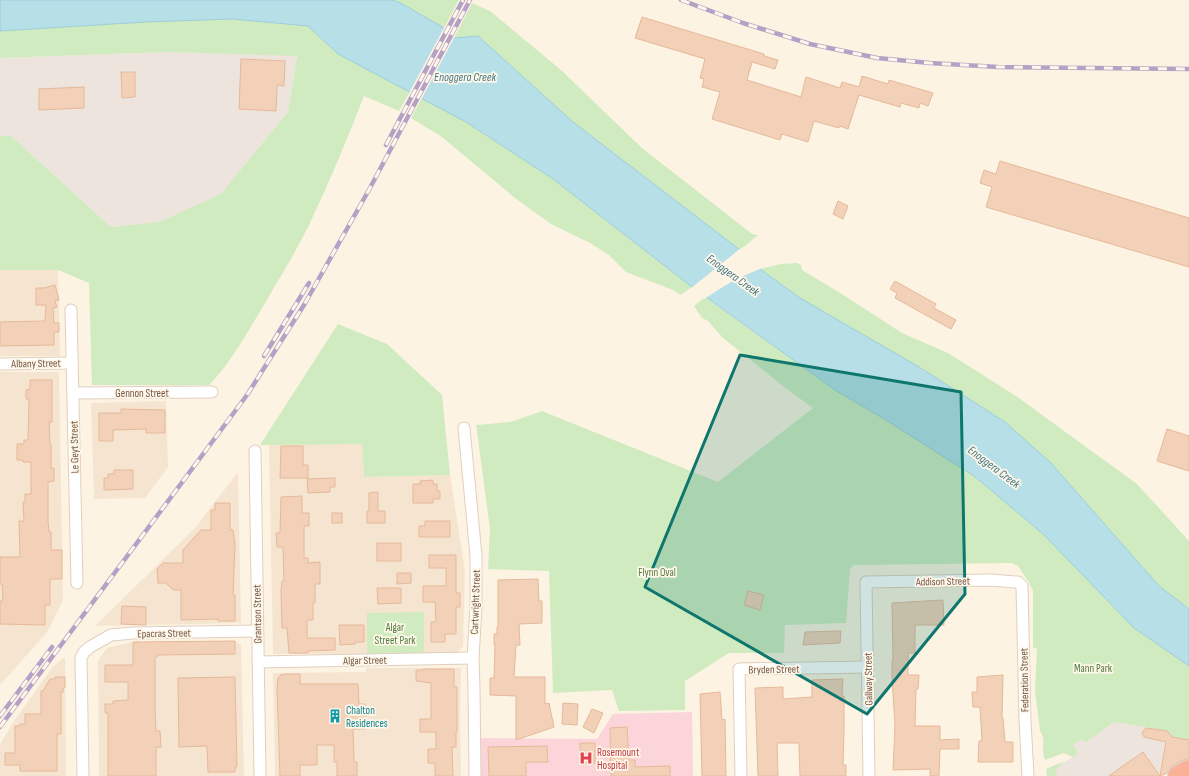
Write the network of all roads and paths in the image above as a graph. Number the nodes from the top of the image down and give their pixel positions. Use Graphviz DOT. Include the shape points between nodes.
graph roads {
  1 [pos="71,310"];
  2 [pos="72,363"];
  3 [pos="0,364"];
  4 [pos="212,392"];
  5 [pos="73,393"];
  6 [pos="464,428"];
  7 [pos="255,451"];
  8 [pos="866,582"];
  9 [pos="77,583"];
  10 [pos="1020,584"];
  11 [pos="257,631"];
  12 [pos="472,658"];
  13 [pos="258,662"];
  14 [pos="868,667"];
  15 [pos="1189,770"];
  16 [pos="83,776"];
  17 [pos="260,776"];
  18 [pos="474,776"];
  19 [pos="741,776"];
  20 [pos="869,776"];
  21 [pos="1028,776"];
  22 [pos="1178,776"];
  1 -- 2 [label="street, Le Geyt Street"];
  2 -- 3 [label="street, Albany Street"];
  2 -- 5 [label="street, Le Geyt Street"];
  4 -- 5 [label="street, Gennon Street"];
  5 -- 9 [label="street, Le Geyt Street"];
  6 -- 12 [label="street, Cartwright Street" via="476,556"];
  7 -- 11 [label="street, Grantson Street"];
  8 -- 10 [label="street, Addison Street" via="991,580"];
  8 -- 14 [label="street, Gallway Street"];
  10 -- 21 [label="street, Federation Street"];
  11 -- 13 [label="street, Grantson Street"];
  11 -- 16 [label="street, Epacras Street" via="133,633 111,635 90,646 81,658"];
  12 -- 13 [label="street, Algar Street"];
  12 -- 18 [label="street, Cartwright Street"];
  13 -- 17 [label="street, Grantson Street"];
  14 -- 19 [label="street, Bryden Street" via="739,669"];
  14 -- 20 [label="street, Gallway Street"];
  15 -- 22 [label="highway"];
}
